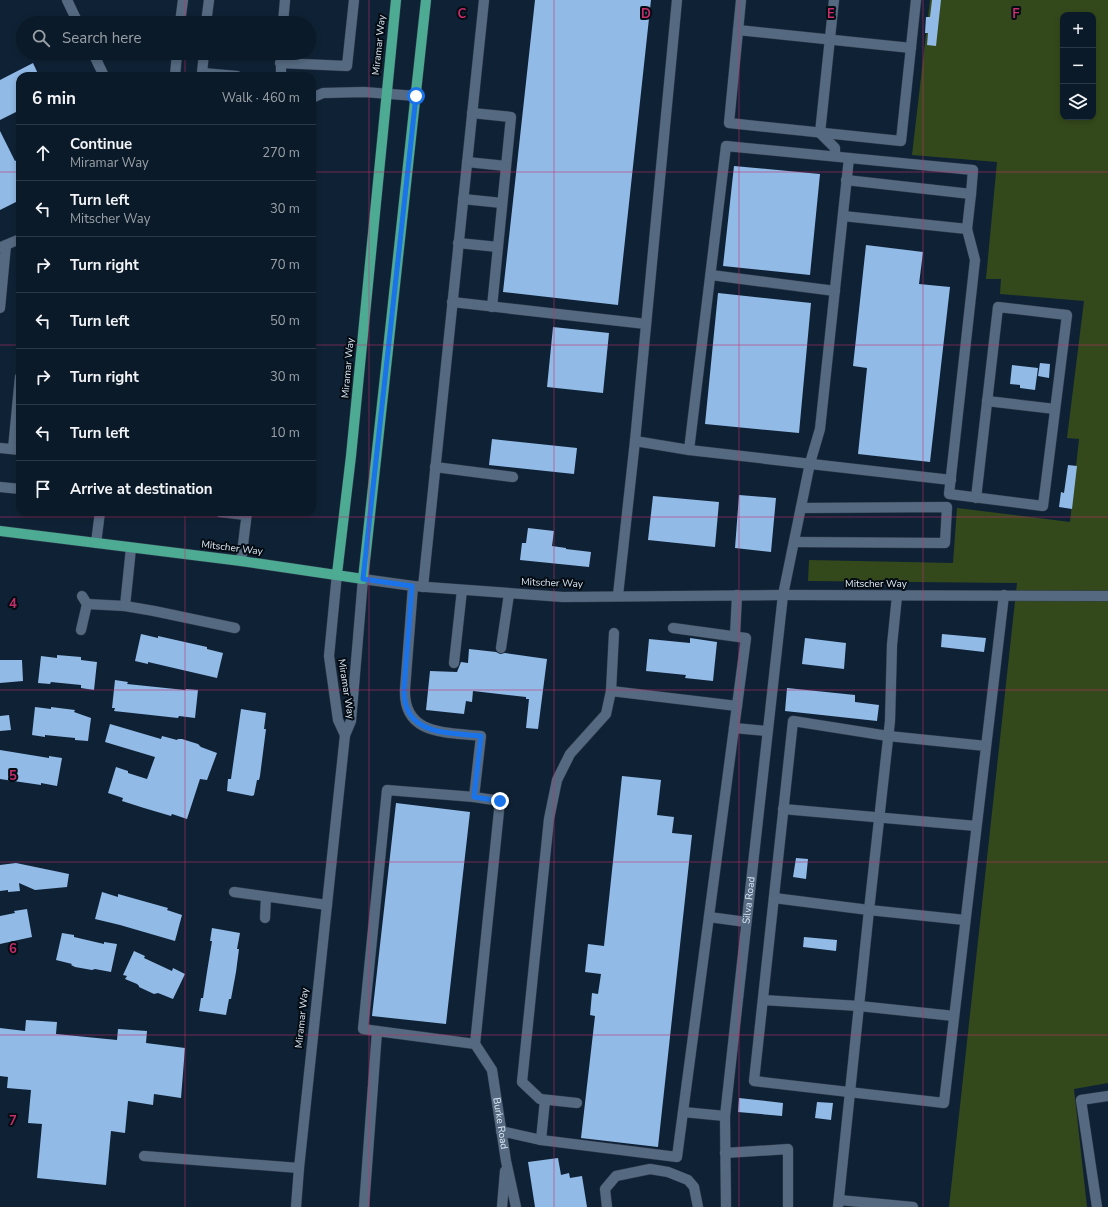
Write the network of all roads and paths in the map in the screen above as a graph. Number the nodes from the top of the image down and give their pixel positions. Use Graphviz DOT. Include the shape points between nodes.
graph roads {
  1 [pos="67,0"];
  2 [pos="182,0"];
  3 [pos="208,0"];
  4 [pos="285,0"];
  5 [pos="354,0"];
  6 [pos="396,0"];
  7 [pos="426,0"];
  8 [pos="484,0"];
  9 [pos="677,0"];
  10 [pos="741,0"];
  11 [pos="834,0"];
  12 [pos="916,0"];
  13 [pos="75,16"];
  14 [pos="181,16"];
  15 [pos="207,16"];
  16 [pos="284,16"];
  17 [pos="738,30"];
  18 [pos="830,40"];
  19 [pos="911,48"];
  20 [pos="96,60"];
  21 [pos="176,60"];
  22 [pos="203,60"];
  23 [pos="280,60"];
  24 [pos="297,60"];
  25 [pos="102,72"];
  26 [pos="175,72"];
  27 [pos="202,72"];
  28 [pos="281,72"];
  29 [pos="386,93"];
  30 [pos="316,96"];
  31 [pos="416,96"];
  32 [pos="472,113"];
  33 [pos="820,133"];
  34 [pos="835,156"];
  35 [pos="849,158"];
  36 [pos="467,162"];
  37 [pos="506,166"];
  38 [pos="846,180"];
  39 [pos="971,194"];
  40 [pos="463,199"];
  41 [pos="502,203"];
  42 [pos="843,216"];
  43 [pos="967,230"];
  44 [pos="16,241"];
  45 [pos="458,243"];
  46 [pos="3,246"];
  47 [pos="498,247"];
  48 [pos="711,275"];
  49 [pos="835,291"];
  50 [pos="452,302"];
  51 [pos="492,307"];
  52 [pos="0,308"];
  53 [pos="646,324"];
  54 [pos="987,401"];
  55 [pos="1055,409"];
  56 [pos="635,441"];
  57 [pos="0,448"];
  58 [pos="16,449"];
  59 [pos="689,450"];
  60 [pos="810,463"];
  61 [pos="435,467"];
  62 [pos="513,477"];
  63 [pos="950,480"];
  64 [pos="0,487"];
  65 [pos="16,489"];
  66 [pos="949,494"];
  67 [pos="976,498"];
  68 [pos="947,507"];
  69 [pos="801,508"];
  70 [pos="99,516"];
  71 [pos="247,516"];
  72 [pos="0,531"];
  73 [pos="794,542"];
  74 [pos="96,543"];
  75 [pos="131,548"];
  76 [pos="241,561"];
  77 [pos="337,574"];
  78 [pos="363,579"];
  79 [pos="418,587"];
  80 [pos="462,590"];
  81 [pos="509,594"];
  82 [pos="618,595"];
  83 [pos="737,595"];
  84 [pos="782,595"];
  85 [pos="1004,595"];
  86 [pos="897,596"];
  87 [pos="1108,596"];
  88 [pos="125,606"];
  89 [pos="235,628"];
  90 [pos="673,628"];
  91 [pos="81,630"];
  92 [pos="614,633"];
  93 [pos="735,636"];
  94 [pos="501,648"];
  95 [pos="454,663"];
  96 [pos="611,691"];
  97 [pos="737,706"];
  98 [pos="734,728"];
  99 [pos="767,731"];
  100 [pos="345,736"];
  101 [pos="888,736"];
  102 [pos="986,746"];
  103 [pos="474,797"];
  104 [pos="783,809"];
  105 [pos="879,818"];
  106 [pos="976,826"];
  107 [pos="234,892"];
  108 [pos="266,897"];
  109 [pos="774,898"];
  110 [pos="326,905"];
  111 [pos="869,910"];
  112 [pos="709,917"];
  113 [pos="265,918"];
  114 [pos="965,920"];
  115 [pos="746,922"];
  116 [pos="763,1000"];
  117 [pos="859,1006"];
  118 [pos="954,1016"];
  119 [pos="377,1031"];
  120 [pos="475,1044"];
  121 [pos="850,1092"];
  122 [pos="1108,1096"];
  123 [pos="546,1100"];
  124 [pos="577,1103"];
  125 [pos="683,1112"];
  126 [pos="725,1116"];
  127 [pos="501,1131"];
  128 [pos="541,1140"];
  129 [pos="725,1154"];
  130 [pos="144,1156"];
  131 [pos="506,1161"];
  132 [pos="299,1168"];
  133 [pos="839,1203"];
  134 [pos="296,1207"];
  135 [pos="364,1207"];
  136 [pos="502,1207"];
  137 [pos="516,1207"];
  138 [pos="607,1207"];
  139 [pos="698,1207"];
  140 [pos="726,1207"];
  141 [pos="788,1207"];
  142 [pos="913,1207"];
  143 [pos="1097,1207"];
  1 -- 13 [label="street"];
  2 -- 14 [label="street"];
  3 -- 15 [label="street"];
  4 -- 16 [label="street"];
  5 -- 24 [label="street" via="347,66"];
  6 -- 29 [label="main road, Miramar Way"];
  7 -- 31 [label="main road, Miramar Way"];
  8 -- 32 [label="street"];
  9 -- 53 [label="street"];
  10 -- 17 [label="street"];
  11 -- 18 [label="street"];
  12 -- 19 [label="street"];
  17 -- 18 [label="street"];
  17 -- 33 [label="street" via="728,123"];
  18 -- 19 [label="street"];
  18 -- 33 [label="street"];
  19 -- 33 [label="street" via="901,141"];
  20 -- 25 [label="street"];
  21 -- 26 [label="street"];
  22 -- 27 [label="street"];
  23 -- 28 [label="street"];
  29 -- 30 [label="street" via="323,93"];
  29 -- 31 [label="street"];
  29 -- 77 [label="main road, Miramar Way"];
  31 -- 78 [label="main road, Miramar Way"];
  32 -- 36 [label="street"];
  32 -- 37 [label="street" via="511,117"];
  33 -- 34 [label="street" via="835,148"];
  34 -- 35 [label="street"];
  34 -- 48 [label="street" via="726,146"];
  35 -- 38 [label="street, Silva Road"];
  35 -- 39 [label="street" via="974,170"];
  36 -- 37 [label="street"];
  36 -- 40 [label="street"];
  37 -- 41 [label="street"];
  38 -- 39 [label="street"];
  38 -- 42 [label="street, Silva Road"];
  39 -- 43 [label="street"];
  40 -- 41 [label="street"];
  40 -- 45 [label="street"];
  41 -- 47 [label="street"];
  42 -- 43 [label="street"];
  42 -- 49 [label="street, Silva Road"];
  43 -- 63 [label="street" via="975,260"];
  44 -- 46 [label="street"];
  45 -- 47 [label="street"];
  45 -- 50 [label="street"];
  46 -- 52 [label="street"];
  47 -- 51 [label="street"];
  48 -- 49 [label="street"];
  48 -- 59 [label="street"];
  49 -- 60 [label="street, Silva Road" via="820,429"];
  50 -- 51 [label="street"];
  50 -- 61 [label="street"];
  51 -- 53 [label="street"];
  53 -- 56 [label="street"];
  54 -- 55 [label="street"];
  54 -- 55 [label="street" via="998,307 1067,315"];
  54 -- 67 [label="street"];
  55 -- 67 [label="street" via="1043,506"];
  56 -- 59 [label="street"];
  56 -- 82 [label="street"];
  57 -- 58 [label="street"];
  59 -- 60 [label="street"];
  60 -- 63 [label="street"];
  60 -- 69 [label="street, Silva Road"];
  61 -- 62 [label="street"];
  61 -- 79 [label="street"];
  63 -- 66 [label="street"];
  64 -- 65 [label="street"];
  66 -- 67 [label="street"];
  66 -- 68 [label="street"];
  68 -- 69 [label="street"];
  68 -- 73 [label="street" via="945,543"];
  69 -- 73 [label="street, Silva Road"];
  70 -- 74 [label="street"];
  71 -- 76 [label="street"];
  72 -- 74 [label="main road, Mitscher Way"];
  73 -- 84 [label="street, Silva Road"];
  74 -- 75 [label="main road, Mitscher Way"];
  75 -- 76 [label="main road, Mitscher Way"];
  75 -- 88 [label="street"];
  76 -- 77 [label="main road, Mitscher Way"];
  77 -- 78 [label="main road, Mitscher Way"];
  77 -- 100 [label="street, Miramar Way" via="329,656 338,720"];
  78 -- 79 [label="street, Mitscher Way"];
  78 -- 100 [label="street, Miramar Way" via="350,721"];
  79 -- 80 [label="street, Mitscher Way"];
  79 -- 103 [label="street" via="404,700 412,719 420,726 430,730 481,736"];
  80 -- 81 [label="street, Mitscher Way"];
  80 -- 95 [label="street"];
  81 -- 82 [label="street, Mitscher Way" via="562,597"];
  81 -- 94 [label="street"];
  82 -- 83 [label="street, Mitscher Way"];
  83 -- 84 [label="street, Mitscher Way"];
  83 -- 93 [label="street"];
  84 -- 86 [label="street, Mitscher Way"];
  84 -- 99 [label="street, Silva Road"];
  85 -- 86 [label="street, Mitscher Way"];
  85 -- 87 [label="street, Mitscher Way"];
  85 -- 102 [label="street"];
  86 -- 101 [label="street"];
  88 -- 89 [label="street"];
  88 -- 91 [label="street" via="84,600"];
  90 -- 93 [label="street"];
  92 -- 96 [label="street"];
  93 -- 97 [label="street" via="746,638"];
  96 -- 97 [label="street"];
  96 -- 123 [label="street" via="606,714 570,754 557,780 549,819 522,1082 540,1099"];
  97 -- 98 [label="street"];
  98 -- 99 [label="street"];
  98 -- 112 [label="street"];
  99 -- 115 [label="street, Silva Road"];
  100 -- 110 [label="street, Miramar Way"];
  101 -- 102 [label="street"];
  101 -- 104 [label="street" via="793,722"];
  101 -- 105 [label="street"];
  102 -- 106 [label="street"];
  103 -- 119 [label="street" via="388,790 363,1029"];
  103 -- 120 [label="street" via="500,801"];
  104 -- 105 [label="street"];
  104 -- 109 [label="street"];
  105 -- 106 [label="street"];
  105 -- 111 [label="street"];
  106 -- 114 [label="street"];
  107 -- 108 [label="street"];
  108 -- 110 [label="street"];
  108 -- 113 [label="street"];
  109 -- 111 [label="street"];
  109 -- 116 [label="street"];
  110 -- 132 [label="street, Miramar Way"];
  111 -- 114 [label="street"];
  111 -- 117 [label="street"];
  112 -- 115 [label="street"];
  112 -- 125 [label="street"];
  114 -- 118 [label="street"];
  115 -- 126 [label="street, Silva Road"];
  116 -- 117 [label="street"];
  116 -- 121 [label="street" via="754,1081"];
  117 -- 118 [label="street"];
  117 -- 121 [label="street"];
  118 -- 121 [label="street" via="944,1103"];
  119 -- 120 [label="street"];
  119 -- 135 [label="street"];
  120 -- 127 [label="street, Burke Road" via="492,1070"];
  121 -- 133 [label="street"];
  122 -- 143 [label="street" via="1081,1100"];
  123 -- 124 [label="street"];
  123 -- 128 [label="street"];
  125 -- 126 [label="street"];
  125 -- 128 [label="street" via="677,1157"];
  126 -- 129 [label="street, Silva Road"];
  127 -- 128 [label="street"];
  127 -- 131 [label="street, Burke Road"];
  129 -- 140 [label="street, Silva Road"];
  129 -- 141 [label="street" via="788,1149"];
  130 -- 132 [label="street"];
  131 -- 136 [label="street"];
  131 -- 137 [label="street, Burke Road"];
  132 -- 134 [label="street, Miramar Way"];
  133 -- 142 [label="street"];
  138 -- 139 [label="street" via="605,1189 616,1176 650,1169 668,1172 688,1180 694,1187"];
}
